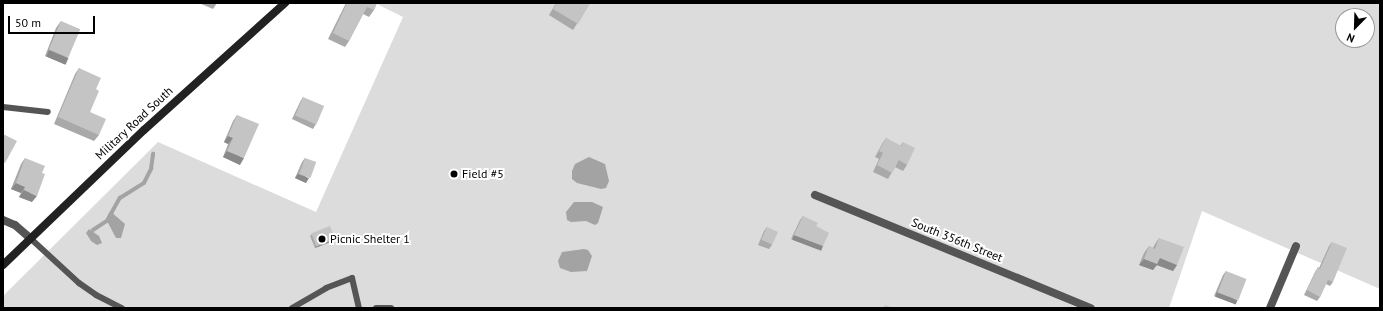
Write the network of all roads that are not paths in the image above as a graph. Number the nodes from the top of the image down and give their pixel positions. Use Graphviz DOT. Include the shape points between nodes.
graph roads {
  1 [pos="285,3"];
  2 [pos="3,108"];
  3 [pos="48,112"];
  4 [pos="815,195"];
  5 [pos="3,220"];
  6 [pos="30,238"];
  7 [pos="1296,246"];
  8 [pos="3,265"];
  9 [pos="1087,307"];
  10 [pos="122,308"];
  11 [pos="292,308"];
  12 [pos="359,308"];
  13 [pos="376,308"];
  14 [pos="391,308"];
  15 [pos="1270,308"];
  1 -- 6 [label="main road, Military Road South" via="144,130"];
  2 -- 3 [label="lane"];
  4 -- 9 [label="street, South 356th Street"];
  5 -- 6 [label="street" via="15,225"];
  6 -- 8 [label="main road, Military Road South"];
  6 -- 10 [label="lane" via="79,284"];
  7 -- 15 [label="street"];
  11 -- 12 [label="lane" via="326,288 352,278"];
  13 -- 14 [label="lane"];
}
